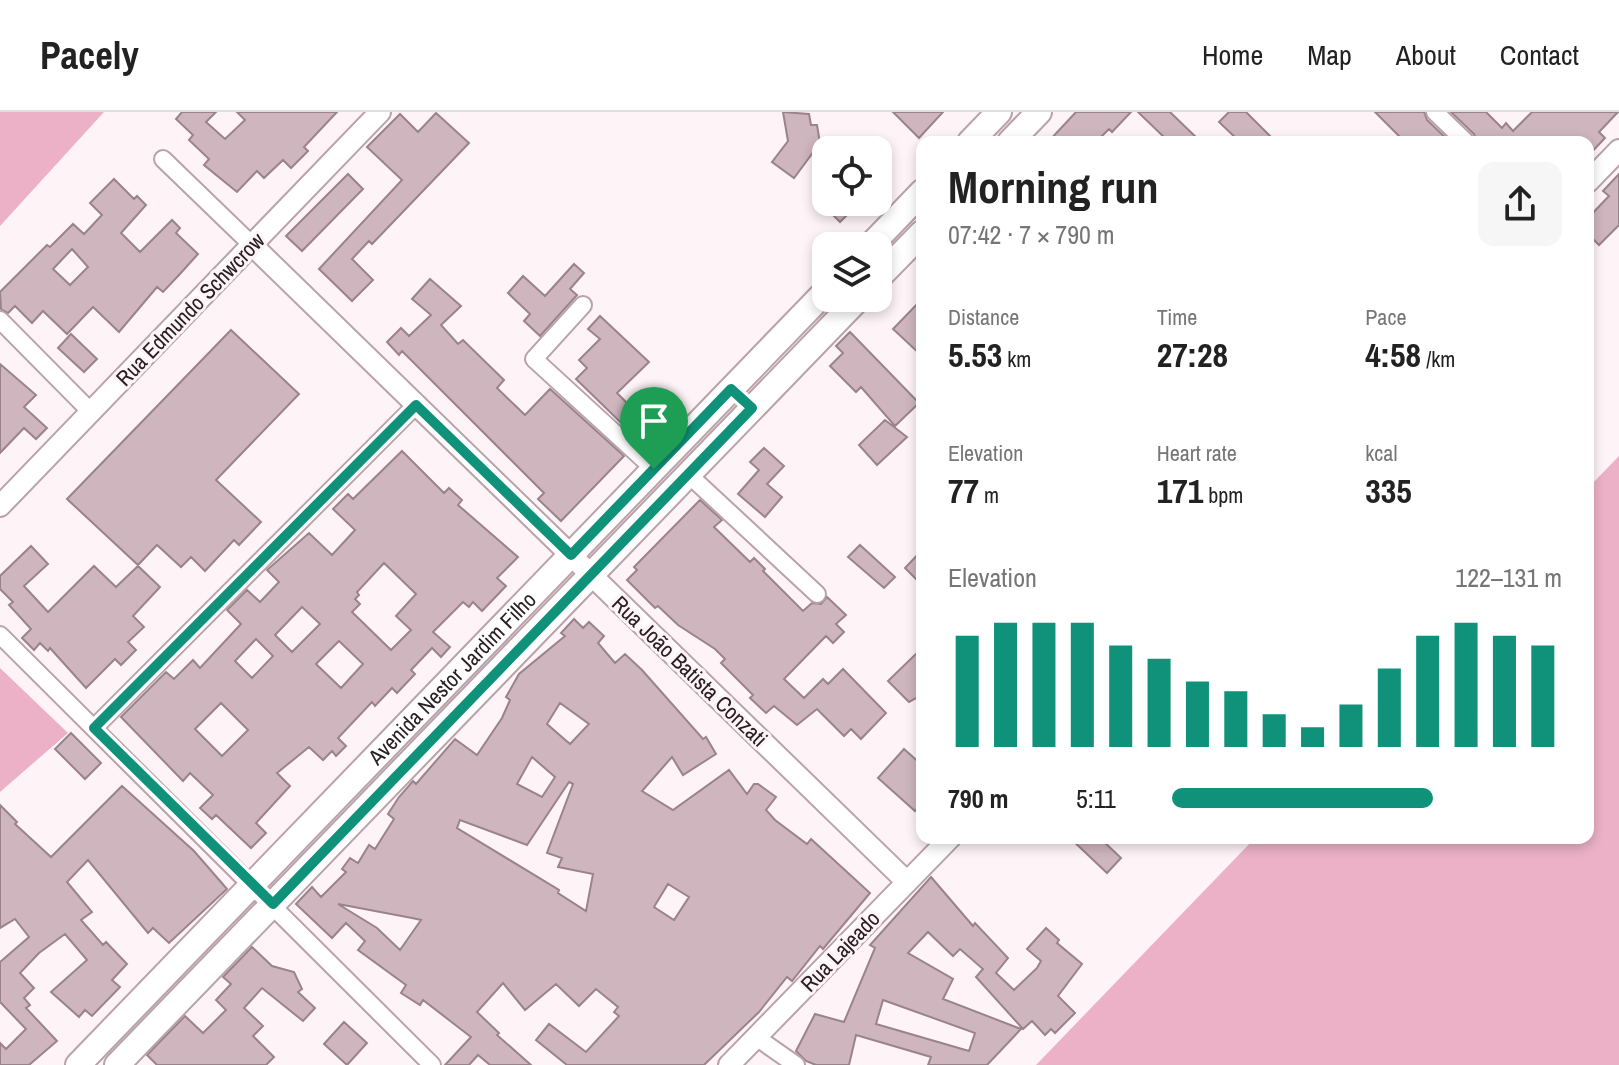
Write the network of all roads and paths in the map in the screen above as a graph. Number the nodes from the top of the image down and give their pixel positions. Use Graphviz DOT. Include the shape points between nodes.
graph roads {
  1 [pos="380,112"];
  2 [pos="999,112"];
  3 [pos="1039,112"];
  4 [pos="1435,112"];
  5 [pos="976,136"];
  6 [pos="1021,136"];
  7 [pos="1460,136"];
  8 [pos="1619,150"];
  9 [pos="163,159"];
  10 [pos="1594,176"];
  11 [pos="916,198"];
  12 [pos="883,232"];
  13 [pos="916,239"];
  14 [pos="252,245"];
  15 [pos="892,264"];
  16 [pos="583,305"];
  17 [pos="812,305"];
  18 [pos="845,312"];
  19 [pos="0,320"];
  20 [pos="731,389"];
  21 [pos="416,405"];
  22 [pos="752,408"];
  23 [pos="91,412"];
  24 [pos="654,469"];
  25 [pos="688,474"];
  26 [pos="0,506"];
  27 [pos="571,555"];
  28 [pos="591,575"];
  29 [pos="817,594"];
  30 [pos="0,635"];
  31 [pos="94,728"];
  32 [pos="944,844"];
  33 [pos="907,882"];
  34 [pos="253,884"];
  35 [pos="273,904"];
  36 [pos="756,1037"];
  37 [pos="420,1061"];
  38 [pos="78,1065"];
  39 [pos="117,1065"];
  40 [pos="729,1065"];
  41 [pos="796,1065"];
  1 -- 14 [label="street, Rua Edmundo Schwcrow"];
  2 -- 5 [label="main road"];
  3 -- 6 [label="main road"];
  4 -- 7 [label="street"];
  8 -- 10 [label="street"];
  9 -- 14 [label="street, Rua João Batista Conzati"];
  11 -- 12 [label="main road"];
  13 -- 15 [label="main road"];
  14 -- 21 [label="street, Rua João Batista Conzati"];
  14 -- 23 [label="street, Rua Edmundo Schwcrow"];
  16 -- 24 [label="street" via="534,359"];
  17 -- 20 [label="main road, Avenida Nestor Jardim Filho"];
  18 -- 22 [label="main road, Avenida Nestor Jardim Filho"];
  19 -- 23 [label="street"];
  20 -- 22 [label="main road"];
  20 -- 24 [label="main road, Avenida Nestor Jardim Filho"];
  21 -- 27 [label="street, Rua João Batista Conzati"];
  21 -- 31 [label="street"];
  22 -- 25 [label="main road, Avenida Nestor Jardim Filho"];
  23 -- 26 [label="street, Rua Edmundo Schwcrow"];
  24 -- 27 [label="main road, Avenida Nestor Jardim Filho"];
  25 -- 28 [label="main road, Avenida Nestor Jardim Filho"];
  25 -- 29 [label="street"];
  27 -- 28 [label="street, Rua João Batista Conzati"];
  27 -- 34 [label="main road, Avenida Nestor Jardim Filho"];
  28 -- 33 [label="street, Rua João Batista Conzati"];
  28 -- 35 [label="main road, Avenida Nestor Jardim Filho"];
  30 -- 31 [label="street"];
  31 -- 34 [label="street"];
  32 -- 33 [label="street, Rua Lajeado"];
  33 -- 36 [label="street, Rua Lajeado"];
  34 -- 35 [label="street"];
  34 -- 38 [label="main road, Avenida Nestor Jardim Filho"];
  35 -- 37 [label="street"];
  35 -- 39 [label="main road, Avenida Nestor Jardim Filho"];
  36 -- 40 [label="street, Rua Lajeado"];
  36 -- 41 [label="street"];
}
